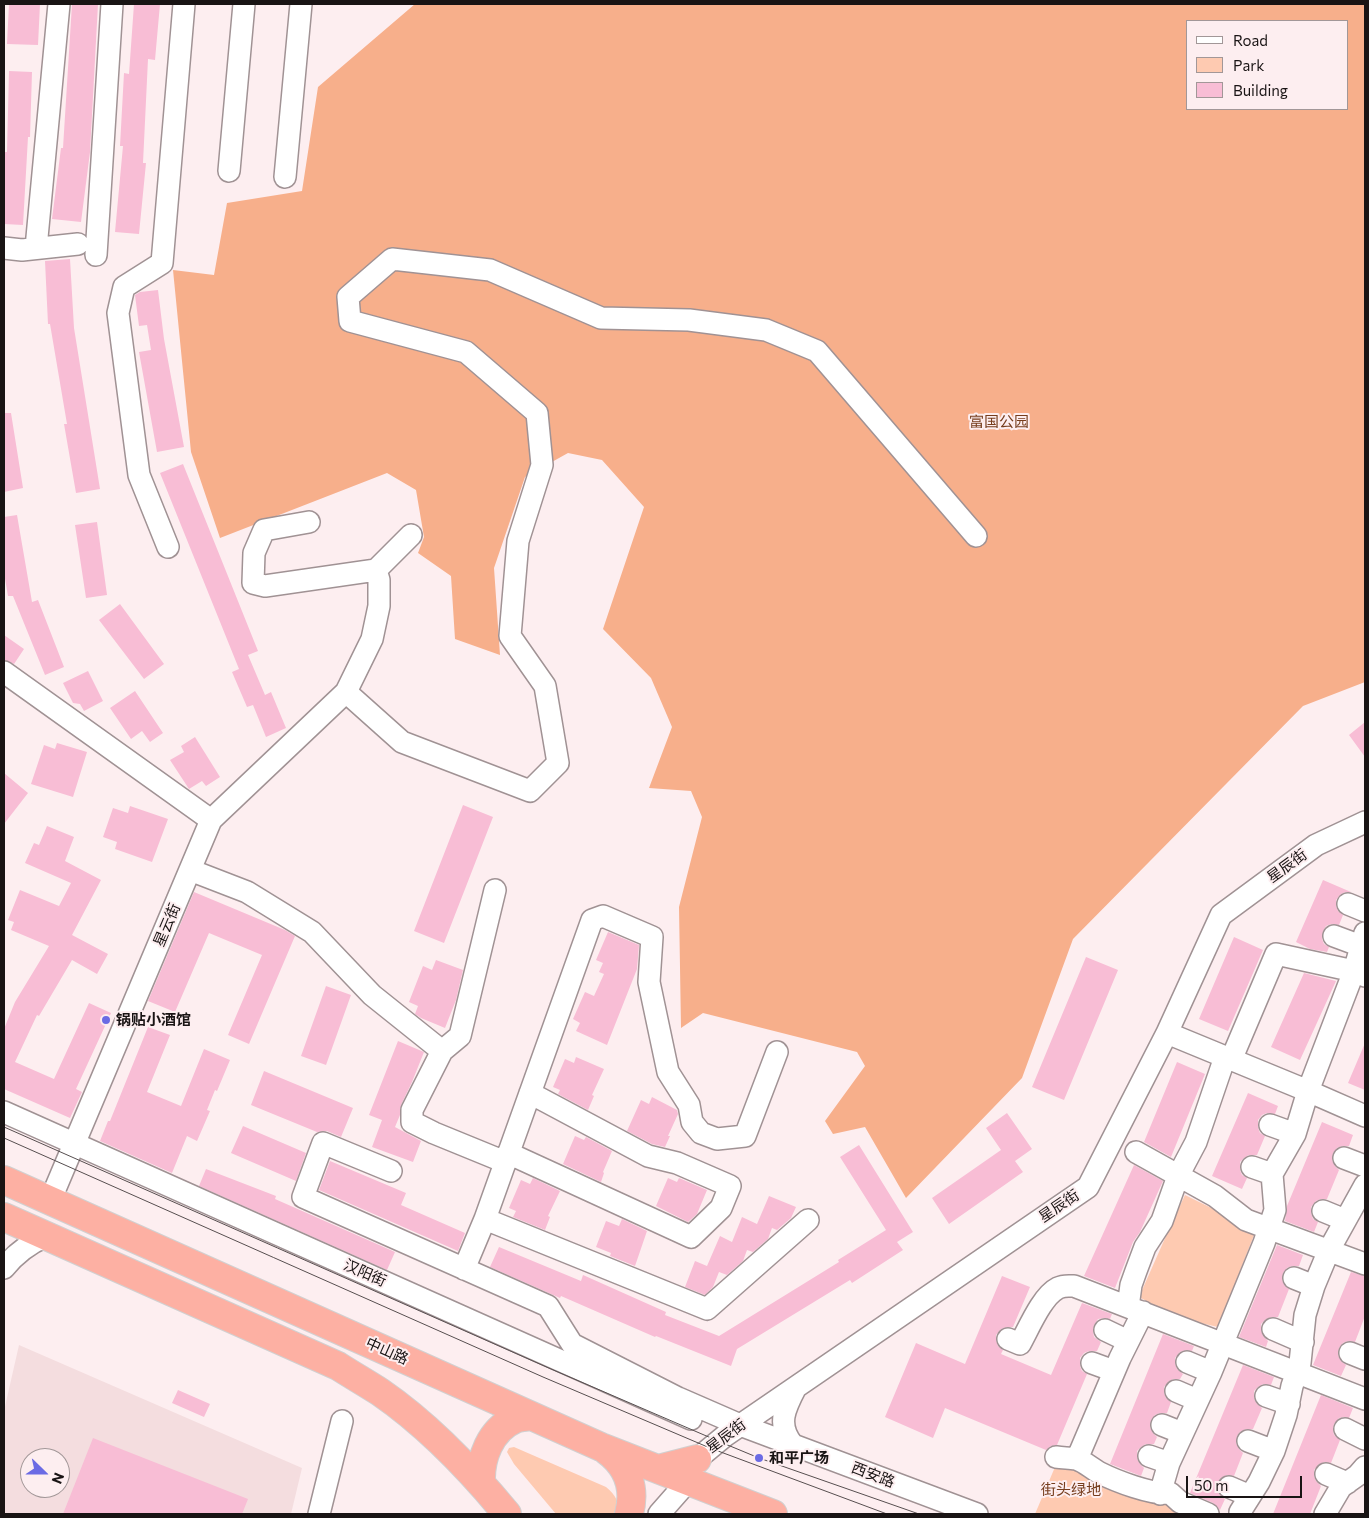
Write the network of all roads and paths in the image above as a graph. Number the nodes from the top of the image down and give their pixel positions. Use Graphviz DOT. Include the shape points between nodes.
graph roads {
  1 [pos="59,4"];
  2 [pos="112,4"];
  3 [pos="184,4"];
  4 [pos="244,4"];
  5 [pos="301,4"];
  6 [pos="229,171"];
  7 [pos="285,177"];
  8 [pos="4,248"];
  9 [pos="36,248"];
  10 [pos="309,522"];
  11 [pos="411,535"];
  12 [pos="976,536"];
  13 [pos="168,547"];
  14 [pos="376,570"];
  15 [pos="4,672"];
  16 [pos="346,692"];
  17 [pos="211,820"];
  18 [pos="1365,822"];
  19 [pos="190,870"];
  20 [pos="495,890"];
  21 [pos="1334,936"];
  22 [pos="1363,940"];
  23 [pos="1360,974"];
  24 [pos="1166,1033"];
  25 [pos="442,1051"];
  26 [pos="777,1052"];
  27 [pos="1228,1058"];
  28 [pos="1308,1091"];
  29 [pos="530,1093"];
  30 [pos="4,1112"];
  31 [pos="1365,1116"];
  32 [pos="1270,1125"];
  33 [pos="1295,1134"];
  34 [pos="74,1144"];
  35 [pos="1136,1152"];
  36 [pos="507,1157"];
  37 [pos="1344,1158"];
  38 [pos="1365,1166"];
  39 [pos="1252,1167"];
  40 [pos="391,1171"];
  41 [pos="1272,1174"];
  42 [pos="1178,1176"];
  43 [pos="4,1180"];
  44 [pos="1365,1185"];
  45 [pos="50,1201"];
  46 [pos="1323,1210"];
  47 [pos="4,1217"];
  48 [pos="485,1219"];
  49 [pos="808,1220"];
  50 [pos="1345,1220"];
  51 [pos="1268,1228"];
  52 [pos="46,1236"];
  53 [pos="1329,1250"];
  54 [pos="1365,1264"];
  55 [pos="4,1268"];
  56 [pos="464,1269"];
  57 [pos="1294,1278"];
  58 [pos="1314,1286"];
  59 [pos="1135,1309"];
  60 [pos="1273,1329"];
  61 [pos="1106,1330"];
  62 [pos="1008,1339"];
  63 [pos="1128,1341"];
  64 [pos="1303,1342"];
  65 [pos="1222,1343"];
  66 [pos="1188,1362"];
  67 [pos="1092,1363"];
  68 [pos="1114,1371"];
  69 [pos="1211,1372"];
  70 [pos="1297,1372"];
  71 [pos="796,1387"];
  72 [pos="1176,1391"];
  73 [pos="1266,1396"];
  74 [pos="1365,1399"];
  75 [pos="1197,1400"];
  76 [pos="1288,1404"];
  77 [pos="531,1416"];
  78 [pos="342,1421"];
  79 [pos="1162,1425"];
  80 [pos="1345,1429"];
  81 [pos="733,1430"];
  82 [pos="1182,1433"];
  83 [pos="1365,1439"];
  84 [pos="1248,1441"];
  85 [pos="793,1445"];
  86 [pos="601,1447"];
  87 [pos="1274,1451"];
  88 [pos="1056,1457"];
  89 [pos="1077,1459"];
  90 [pos="1365,1467"];
  91 [pos="692,1470"];
  92 [pos="1326,1474"];
  93 [pos="1347,1482"];
  94 [pos="481,1483"];
  95 [pos="1229,1487"];
  96 [pos="1160,1494"];
  97 [pos="1240,1509"];
  98 [pos="1321,1512"];
  99 [pos="319,1514"];
  100 [pos="507,1514"];
  101 [pos="630,1514"];
  102 [pos="659,1514"];
  103 [pos="737,1514"];
  104 [pos="762,1514"];
  105 [pos="774,1514"];
  106 [pos="977,1514"];
  107 [pos="1208,1514"];
  1 -- 9 [label="street"];
  2 -- 9 [label="street" via="87,249"];
  3 -- 13 [label="street" via="162,263 124,287 118,313 138,475"];
  4 -- 6 [label="street"];
  5 -- 7 [label="street"];
  8 -- 9 [label="street"];
  10 -- 14 [label="street" via="264,530 254,553 252,583 265,586"];
  11 -- 14 [label="street"];
  12 -- 16 [label="street" via="816,351 766,330 689,320 601,318 490,270 392,259 348,297 350,321 466,352 537,413 542,465 518,541 510,636 545,686 558,762 530,791 402,742"];
  14 -- 16 [label="street" via="379,606 372,639"];
  15 -- 17 [label="street"];
  16 -- 17 [label="street, 星云街"];
  17 -- 19 [label="street, 星云街"];
  18 -- 24 [label="street, 星辰街" via="1316,845 1221,915"];
  19 -- 25 [label="street" via="247,892 312,932 372,995"];
  19 -- 34 [label="street, 星云街"];
  20 -- 25 [label="street" via="460,1036"];
  21 -- 22 [label="street"];
  22 -- 23 [label="street"];
  23 -- 27 [label="street" via="1276,954 1261,970"];
  23 -- 28 [label="street" via="1335,1001 1318,1041"];
  24 -- 27 [label="street"];
  24 -- 71 [label="street, 星辰街" via="1088,1187"];
  25 -- 36 [label="street" via="412,1110 412,1122 434,1133"];
  26 -- 29 [label="street" via="745,1136 717,1139 701,1133 692,1122 689,1105 668,1072 649,982 652,937 603,916 592,920"];
  27 -- 28 [label="street"];
  27 -- 42 [label="street" via="1205,1095"];
  28 -- 31 [label="street"];
  28 -- 33 [label="street"];
  29 -- 36 [label="street"];
  29 -- 36 [label="street" via="648,1156 677,1163 730,1186 721,1208 691,1237"];
  30 -- 34 [label="street, 汉阳街"];
  32 -- 33 [label="street"];
  33 -- 41 [label="street"];
  34 -- 45 [label="street, 星云街"];
  34 -- 81 [label="street, 汉阳街"];
  35 -- 42 [label="street"];
  36 -- 48 [label="street"];
  37 -- 38 [label="street"];
  39 -- 41 [label="street"];
  40 -- 56 [label="street" via="323,1143 303,1198"];
  41 -- 51 [label="street" via="1275,1210"];
  42 -- 51 [label="street" via="1215,1196 1246,1220"];
  42 -- 59 [label="street" via="1164,1196 1162,1221 1147,1232 1145,1247 1130,1268"];
  43 -- 45 [label="highway, 中山路"];
  44 -- 50 [label="street"];
  45 -- 77 [label="highway, 中山路"];
  46 -- 50 [label="street"];
  47 -- 52 [label="highway"];
  48 -- 49 [label="street" via="707,1309"];
  48 -- 56 [label="street"];
  50 -- 53 [label="street"];
  51 -- 53 [label="street"];
  51 -- 65 [label="street"];
  52 -- 55 [label="street" via="30,1243"];
  52 -- 94 [label="highway" via="338,1366 414,1419"];
  53 -- 54 [label="street"];
  53 -- 58 [label="street"];
  56 -- 81 [label="street" via="548,1306 572,1344"];
  57 -- 58 [label="street"];
  58 -- 64 [label="street"];
  59 -- 62 [label="street" via="1066,1285 1032,1305 1020,1344"];
  59 -- 63 [label="street"];
  59 -- 65 [label="street"];
  60 -- 64 [label="street"];
  61 -- 63 [label="street"];
  63 -- 68 [label="street"];
  64 -- 70 [label="street"];
  65 -- 69 [label="street"];
  65 -- 70 [label="street"];
  66 -- 69 [label="street"];
  67 -- 68 [label="street"];
  68 -- 89 [label="street"];
  69 -- 75 [label="street"];
  70 -- 74 [label="street"];
  70 -- 76 [label="street"];
  71 -- 81 [label="street, 星辰街"];
  71 -- 85 [label="street" via="784,1415 783,1428"];
  72 -- 75 [label="street"];
  73 -- 76 [label="street"];
  75 -- 82 [label="street"];
  76 -- 87 [label="street"];
  77 -- 86 [label="highway, 中山路"];
  77 -- 94 [label="highway" via="516,1418 493,1438 480,1468"];
  78 -- 99 [label="street"];
  79 -- 82 [label="street"];
  80 -- 83 [label="street"];
  81 -- 85 [label="street, 西安路"];
  81 -- 91 [label="street, 星辰街"];
  82 -- 96 [label="street" via="1159,1460"];
  84 -- 87 [label="street"];
  85 -- 106 [label="street, 西安路"];
  86 -- 91 [label="highway, 中山路" via="658,1469"];
  86 -- 101 [label="highway" via="622,1464 627,1475 632,1490"];
  87 -- 97 [label="street" via="1259,1482"];
  88 -- 89 [label="street"];
  89 -- 96 [label="street" via="1102,1474"];
  90 -- 93 [label="street"];
  91 -- 102 [label="street, 星辰街"];
  91 -- 105 [label="highway, 中山路"];
  92 -- 93 [label="street"];
  93 -- 98 [label="street"];
  94 -- 100 [label="highway"];
  95 -- 97 [label="street"];
  96 -- 107 [label="street" via="1170,1493 1180,1502"];
  103 -- 104 [label="highway"];
}
